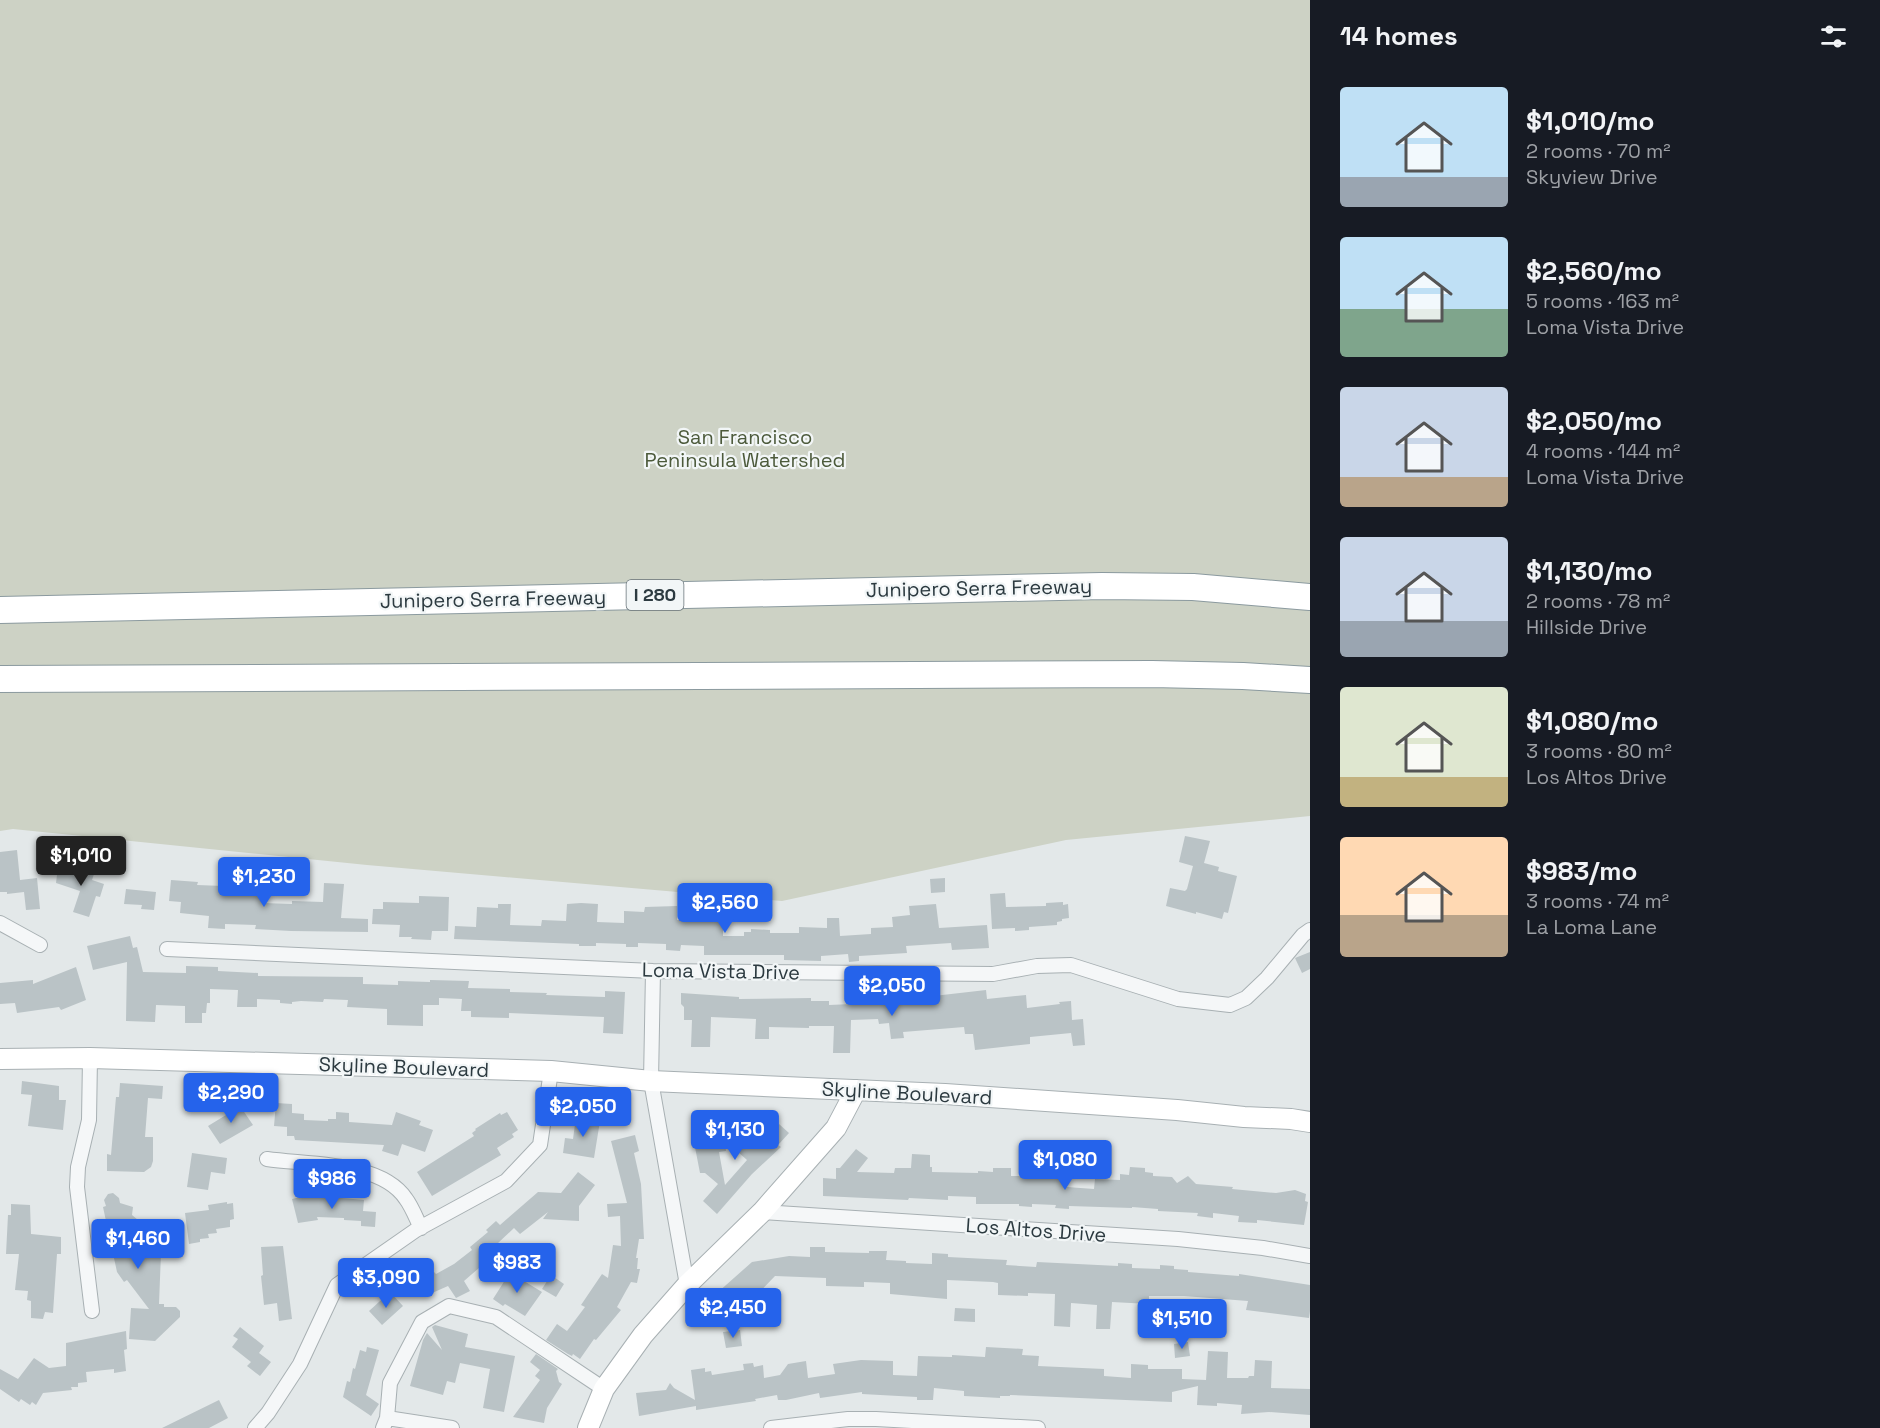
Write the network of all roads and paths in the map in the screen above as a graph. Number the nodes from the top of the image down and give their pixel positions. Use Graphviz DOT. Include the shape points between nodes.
graph roads {
  1 [pos="1310,597"];
  2 [pos="0,610"];
  3 [pos="0,678"];
  4 [pos="1310,680"];
  5 [pos="0,923"];
  6 [pos="1310,930"];
  7 [pos="40,945"];
  8 [pos="167,949"];
  9 [pos="653,971"];
  10 [pos="90,1058"];
  11 [pos="0,1059"];
  12 [pos="551,1071"];
  13 [pos="651,1081"];
  14 [pos="856,1090"];
  15 [pos="1310,1122"];
  16 [pos="267,1159"];
  17 [pos="762,1212"];
  18 [pos="421,1228"];
  19 [pos="1310,1256"];
  20 [pos="687,1285"];
  21 [pos="92,1311"];
  22 [pos="604,1389"];
  23 [pos="385,1423"];
  24 [pos="802,1426"];
  25 [pos="255,1428"];
  26 [pos="452,1428"];
  27 [pos="588,1428"];
  28 [pos="771,1428"];
  29 [pos="1038,1428"];
  1 -- 2 [label="highway, Junipero Serra Freeway / I 280" via="1213,588 1102,586"];
  3 -- 4 [label="highway" via="1162,674"];
  5 -- 7 [label="street"];
  6 -- 9 [label="street, Loma Vista Drive" via="1246,998 1230,1005 1178,999 1071,965 993,974"];
  8 -- 9 [label="street, Loma Vista Drive"];
  9 -- 13 [label="street"];
  10 -- 11 [label="main road, Skyline Boulevard"];
  10 -- 12 [label="main road, Skyline Boulevard"];
  10 -- 21 [label="street" via="88,1120 77,1187"];
  12 -- 13 [label="main road, Skyline Boulevard"];
  12 -- 18 [label="street" via="540,1144 506,1181"];
  13 -- 14 [label="main road, Skyline Boulevard"];
  13 -- 20 [label="street"];
  14 -- 15 [label="main road, Skyline Boulevard"];
  14 -- 17 [label="main road" via="837,1128"];
  16 -- 18 [label="street" via="366,1172 387,1180 406,1198"];
  17 -- 19 [label="street, Los Altos Drive" via="1209,1242"];
  17 -- 20 [label="main road"];
  18 -- 25 [label="street" via="338,1285 300,1364"];
  20 -- 22 [label="main road" via="643,1335"];
  22 -- 23 [label="street" via="496,1317 449,1306 422,1322 390,1383"];
  22 -- 27 [label="main road"];
  23 -- 26 [label="street"];
  24 -- 28 [label="street"];
  24 -- 29 [label="street" via="876,1419"];
}
